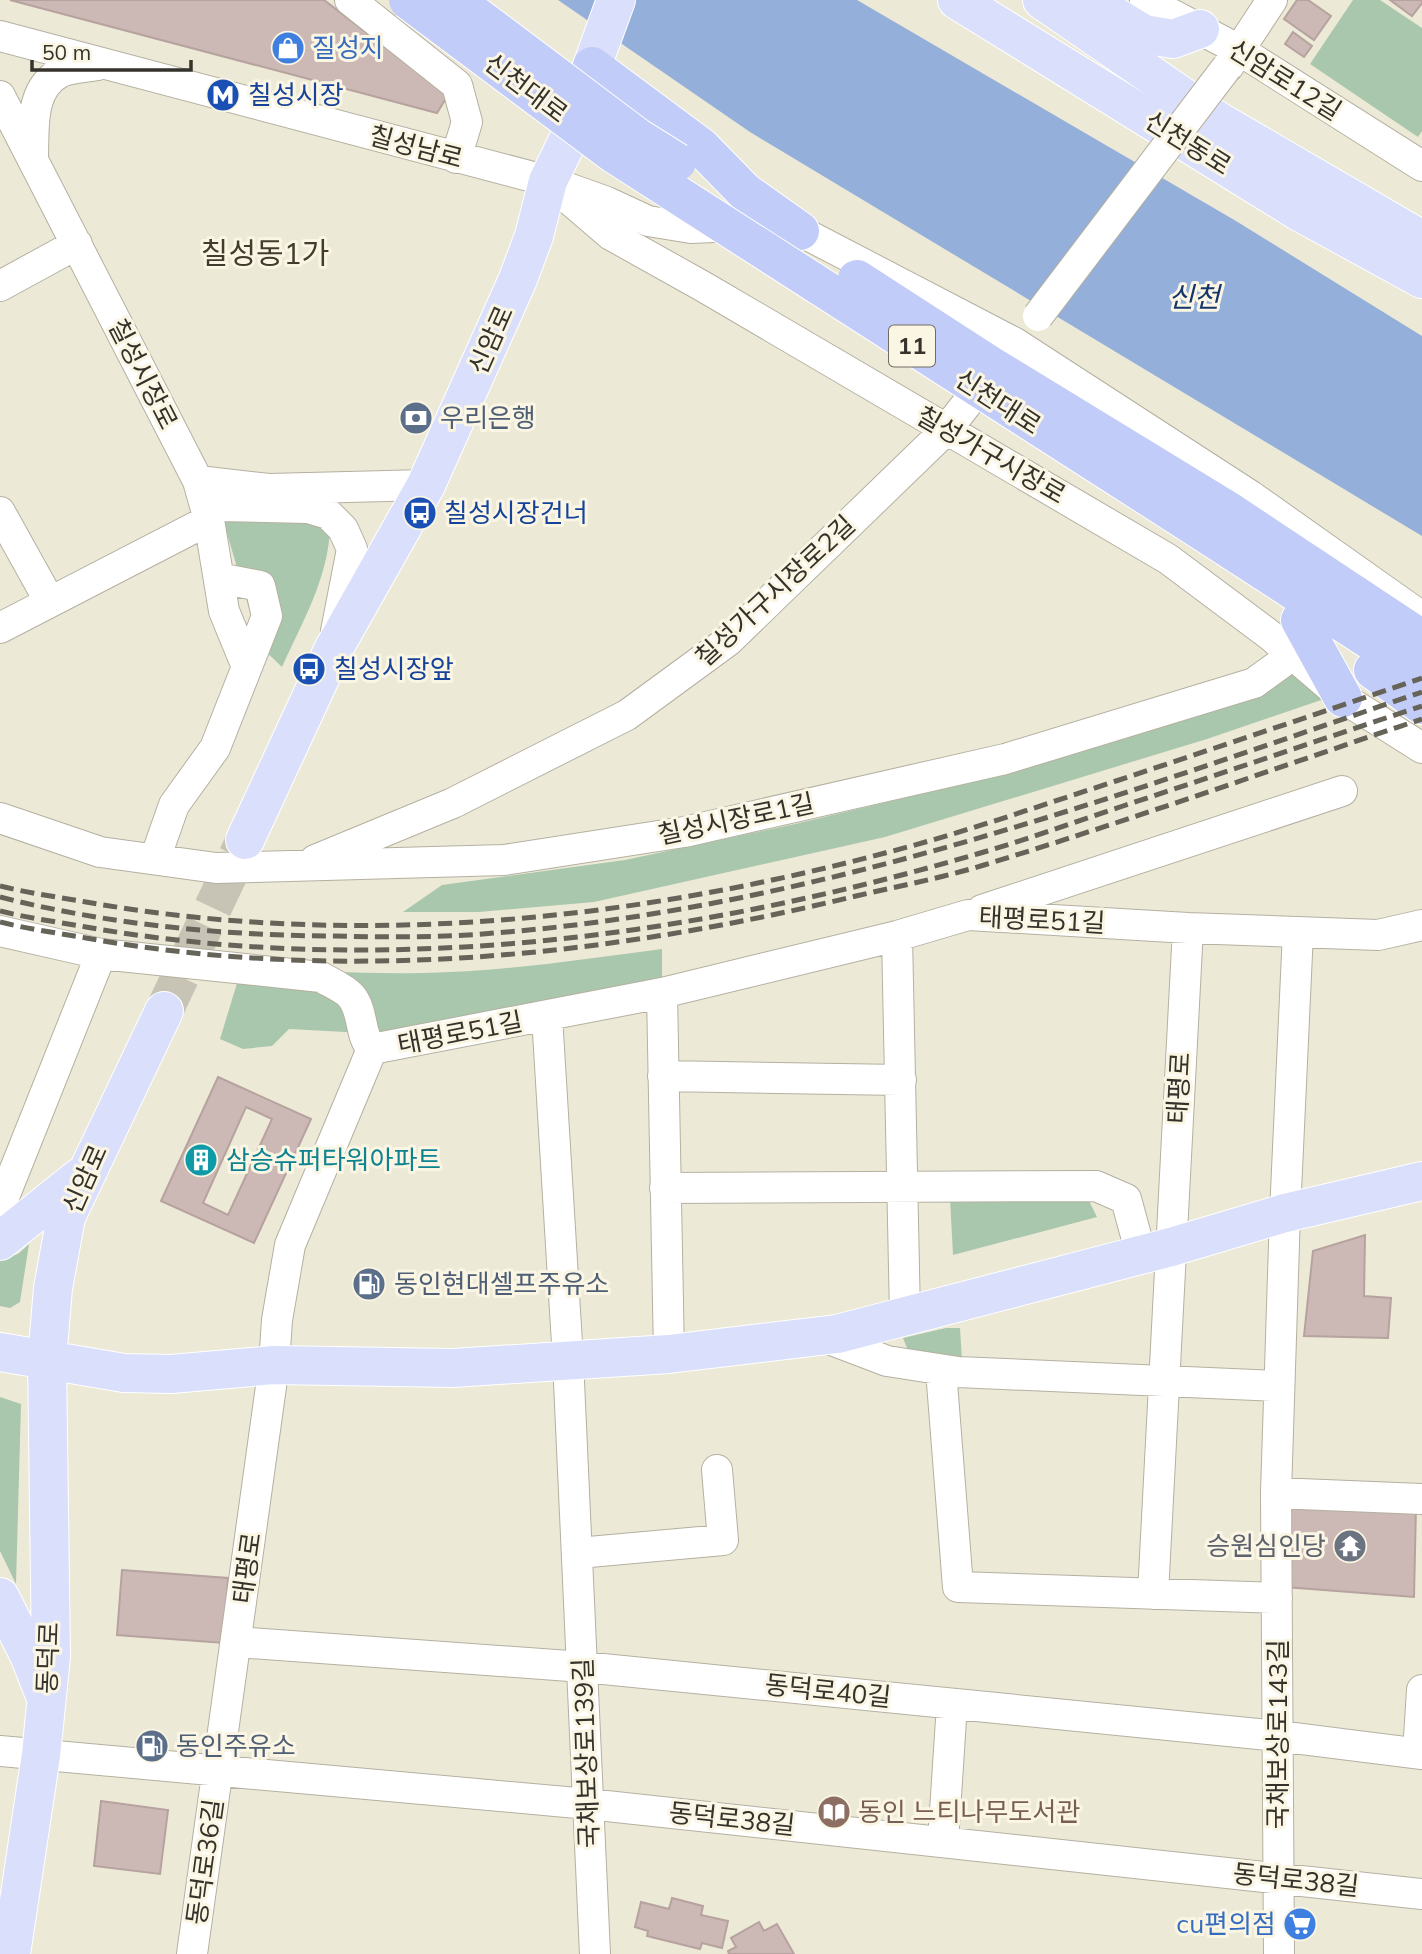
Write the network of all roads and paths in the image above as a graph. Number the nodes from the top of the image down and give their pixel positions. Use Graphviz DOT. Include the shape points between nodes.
graph roads {
  1 [pos="350,0"];
  2 [pos="408,0"];
  3 [pos="455,0"];
  4 [pos="617,0"];
  5 [pos="957,0"];
  6 [pos="1042,0"];
  7 [pos="1088,0"];
  8 [pos="1145,0"];
  9 [pos="1272,0"];
  10 [pos="1200,29"];
  11 [pos="0,36"];
  12 [pos="1233,58"];
  13 [pos="104,64"];
  14 [pos="592,66"];
  15 [pos="0,96"];
  16 [pos="1218,121"];
  17 [pos="456,158"];
  18 [pos="33,160"];
  19 [pos="1422,166"];
  20 [pos="548,181"];
  21 [pos="1422,215"];
  22 [pos="800,231"];
  23 [pos="1422,240"];
  24 [pos="77,244"];
  25 [pos="1422,279"];
  26 [pos="0,286"];
  27 [pos="1015,343"];
  28 [pos="947,429"];
  29 [pos="198,481"];
  30 [pos="426,485"];
  31 [pos="0,512"];
  32 [pos="209,520"];
  33 [pos="1220,524"];
  34 [pos="1298,556"];
  35 [pos="1258,567"];
  36 [pos="219,578"];
  37 [pos="50,602"];
  38 [pos="1422,619"];
  39 [pos="0,628"];
  40 [pos="1297,637"];
  41 [pos="1422,639"];
  42 [pos="333,650"];
  43 [pos="247,667"];
  44 [pos="1422,674"];
  45 [pos="1343,698"];
  46 [pos="1422,705"];
  47 [pos="1422,748"];
  48 [pos="1342,791"];
  49 [pos="0,818"];
  50 [pos="245,840"];
  51 [pos="155,859"];
  52 [pos="298,867"];
  53 [pos="968,915"];
  54 [pos="1422,925"];
  55 [pos="1188,928"];
  56 [pos="0,931"];
  57 [pos="1298,932"];
  58 [pos="897,936"];
  59 [pos="101,954"];
  60 [pos="662,993"];
  61 [pos="164,1011"];
  62 [pos="547,1016"];
  63 [pos="372,1049"];
  64 [pos="663,1076"];
  65 [pos="901,1080"];
  66 [pos="88,1172"];
  67 [pos="1419,1182"];
  68 [pos="903,1185"];
  69 [pos="665,1188"];
  70 [pos="0,1207"];
  71 [pos="1284,1213"];
  72 [pos="0,1241"];
  73 [pos="1156,1251"];
  74 [pos="905,1316"];
  75 [pos="821,1336"];
  76 [pos="0,1352"];
  77 [pos="669,1354"];
  78 [pos="47,1359"];
  79 [pos="569,1360"];
  80 [pos="274,1365"];
  81 [pos="941,1370"];
  82 [pos="1164,1381"];
  83 [pos="1279,1386"];
  84 [pos="717,1470"];
  85 [pos="1276,1493"];
  86 [pos="1422,1499"];
  87 [pos="578,1553"];
  88 [pos="1153,1594"];
  89 [pos="0,1597"];
  90 [pos="1277,1598"];
  91 [pos="237,1642"];
  92 [pos="583,1667"];
  93 [pos="1422,1690"];
  94 [pos="47,1701"];
  95 [pos="952,1704"];
  96 [pos="1278,1735"];
  97 [pos="0,1751"];
  98 [pos="1420,1754"];
  99 [pos="41,1755"];
  100 [pos="218,1770"];
  101 [pos="588,1804"];
  102 [pos="943,1842"];
  103 [pos="1278,1879"];
  104 [pos="1422,1894"];
  105 [pos="11,1954"];
  106 [pos="192,1954"];
  107 [pos="595,1954"];
  108 [pos="1279,1954"];
  1 -- 17 [label="street" via="457,85 467,122"];
  2 -- 33 [label="highway, 신천대로 / 11, bridge" via="614,153"];
  3 -- 33 [label="highway, 신천대로 / 11, bridge" via="638,137 990,365"];
  4 -- 14 [label="main road, 신암로"];
  5 -- 25 [label="main road, 신천동로" via="1298,211"];
  6 -- 16 [label="main road, 신천동로"];
  7 -- 10 [label="main road" via="1144,34 1173,39"];
  8 -- 10 [label="street, 신암로12길"];
  9 -- 12 [label="street, 칠성가구시장로2길"];
  10 -- 12 [label="street, 신암로12길"];
  11 -- 13 [label="street, 칠성남로"];
  12 -- 19 [label="street, 신암로12길"];
  12 -- 27 [label="street, 칠성가구시장로2길, bridge"];
  13 -- 17 [label="street, 칠성남로"];
  13 -- 18 [label="street" via="62,71 47,82 34,111"];
  14 -- 20 [label="main road, 신암로, bridge" via="570,134"];
  14 -- 22 [label="highway" via="701,147 745,192"];
  15 -- 18 [label="street, 칠성시장로"];
  16 -- 21 [label="main road" via="1258,122"];
  16 -- 23 [label="main road, 신천동로"];
  17 -- 20 [label="street, 칠성남로"];
  18 -- 24 [label="street, 칠성시장로"];
  20 -- 22 [label="street, 칠성남로" via="648,221 691,228 748,225"];
  20 -- 28 [label="street, 칠성가구시장로" via="611,235"];
  20 -- 30 [label="main road, 신암로" via="518,279"];
  22 -- 27 [label="street"];
  24 -- 26 [label="street"];
  24 -- 29 [label="street, 칠성시장로"];
  27 -- 28 [label="street, 칠성가구시장로2길"];
  27 -- 38 [label="street" via="1251,496"];
  28 -- 40 [label="street, 칠성가구시장로"];
  28 -- 52 [label="street, 칠성가구시장로2길" via="727,642 627,715 453,803"];
  29 -- 30 [label="street" via="269,489"];
  29 -- 32 [label="street, 칠성시장로"];
  29 -- 42 [label="street, 신암로" via="219,506 308,508 328,514 343,529 352,549"];
  30 -- 42 [label="main road, 신암로"];
  31 -- 37 [label="street"];
  32 -- 36 [label="street, 칠성시장로"];
  32 -- 37 [label="street"];
  33 -- 34 [label="highway, 신천대로"];
  33 -- 35 [label="highway, 신천대로"];
  34 -- 38 [label="highway"];
  34 -- 41 [label="highway, 신천대로"];
  35 -- 40 [label="highway"];
  35 -- 44 [label="highway, 신천대로"];
  36 -- 43 [label="street, 칠성시장로" via="224,611"];
  36 -- 43 [label="street" via="260,586 267,616"];
  37 -- 39 [label="street"];
  40 -- 45 [label="highway"];
  40 -- 46 [label="highway"];
  40 -- 52 [label="street, 칠성시장로1길" via="1254,683 1006,759 684,832 504,860"];
  42 -- 50 [label="main road, 신암로"];
  43 -- 51 [label="street" via="215,747 174,805"];
  45 -- 47 [label="street"];
  48 -- 53 [label="street"];
  49 -- 51 [label="street, 칠성시장로1길" via="100,852"];
  51 -- 52 [label="street, 칠성시장로1길" via="216,868"];
  53 -- 55 [label="street, 태평로51길"];
  53 -- 58 [label="street, 태평로51길"];
  54 -- 57 [label="street, 태평로51길" via="1378,935"];
  55 -- 57 [label="street, 태평로51길"];
  55 -- 73 [label="street, 태평로"];
  56 -- 59 [label="street"];
  57 -- 71 [label="street"];
  58 -- 60 [label="street, 태평로51길"];
  58 -- 65 [label="street"];
  59 -- 63 [label="street" via="321,977 350,995"];
  59 -- 70 [label="street"];
  60 -- 62 [label="street, 태평로51길"];
  60 -- 64 [label="street"];
  61 -- 66 [label="main road, 신암로"];
  62 -- 63 [label="street, 태평로51길"];
  62 -- 79 [label="street, 태평로51길"];
  63 -- 80 [label="street, 태평로" via="290,1245"];
  64 -- 65 [label="street"];
  64 -- 69 [label="street"];
  65 -- 68 [label="street"];
  66 -- 72 [label="main road"];
  66 -- 78 [label="main road, 신암로" via="66,1217"];
  67 -- 71 [label="main road"];
  68 -- 69 [label="street"];
  68 -- 73 [label="street" via="1096,1186 1126,1199"];
  68 -- 74 [label="street"];
  69 -- 77 [label="street"];
  71 -- 73 [label="main road"];
  71 -- 83 [label="street, 국채보상로143길"];
  73 -- 74 [label="main road"];
  73 -- 82 [label="street, 태평로"];
  74 -- 75 [label="main road"];
  75 -- 77 [label="main road"];
  75 -- 81 [label="street" via="887,1361"];
  76 -- 78 [label="main road"];
  77 -- 79 [label="main road"];
  78 -- 80 [label="main road" via="124,1373 171,1374"];
  78 -- 94 [label="main road, 동덕로" via="51,1656"];
  79 -- 80 [label="main road" via="453,1368"];
  79 -- 87 [label="street, 국채보상로139길"];
  80 -- 91 [label="street, 태평로"];
  81 -- 82 [label="street"];
  81 -- 88 [label="street" via="958,1587"];
  82 -- 83 [label="street"];
  82 -- 88 [label="street, 태평로"];
  83 -- 85 [label="street, 국채보상로143길"];
  84 -- 87 [label="street" via="723,1540"];
  85 -- 86 [label="street"];
  85 -- 90 [label="street, 국채보상로143길"];
  87 -- 92 [label="street, 국채보상로139길"];
  88 -- 90 [label="street"];
  89 -- 94 [label="main road"];
  90 -- 96 [label="street, 국채보상로143길"];
  91 -- 92 [label="street, 동덕로40길"];
  91 -- 100 [label="street, 태평로"];
  92 -- 95 [label="street, 동덕로40길"];
  92 -- 101 [label="street, 국채보상로139길"];
  93 -- 98 [label="street, 동덕로40길"];
  94 -- 99 [label="main road, 동덕로"];
  95 -- 96 [label="street, 동덕로40길"];
  95 -- 102 [label="street"];
  96 -- 98 [label="street, 동덕로40길"];
  96 -- 103 [label="street, 국채보상로143길"];
  97 -- 99 [label="street, 동덕로38길"];
  99 -- 100 [label="street, 동덕로38길"];
  99 -- 105 [label="main road, 동덕로"];
  100 -- 101 [label="street, 동덕로38길"];
  100 -- 106 [label="street, 동덕로36길"];
  101 -- 102 [label="street, 동덕로38길"];
  101 -- 107 [label="street, 국채보상로139길"];
  102 -- 103 [label="street, 동덕로38길"];
  103 -- 104 [label="street, 동덕로38길"];
  103 -- 108 [label="street, 국채보상로143길"];
}
